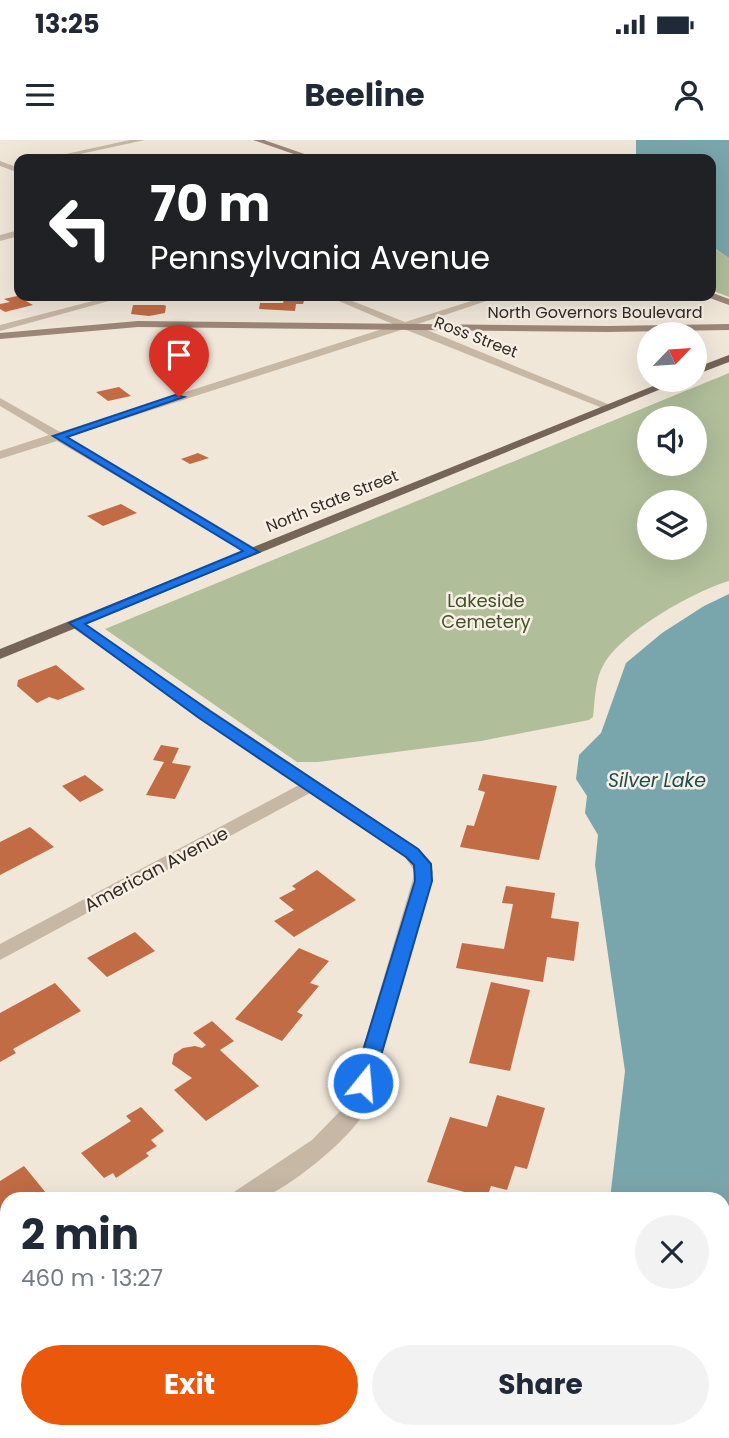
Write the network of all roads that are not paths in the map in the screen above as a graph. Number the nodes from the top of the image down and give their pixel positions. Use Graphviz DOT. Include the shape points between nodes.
graph roads {
  1 [pos="141,140"];
  2 [pos="257,140"];
  3 [pos="72,154"];
  4 [pos="300,154"];
  5 [pos="0,163"];
  6 [pos="14,166"];
  7 [pos="9,167"];
  8 [pos="0,169"];
  9 [pos="14,169"];
  10 [pos="103,301"];
  11 [pos="344,301"];
  12 [pos="480,301"];
  13 [pos="401,325"];
  14 [pos="729,327"];
  15 [pos="0,328"];
  16 [pos="0,337"];
  17 [pos="729,358"];
  18 [pos="707,367"];
  19 [pos="647,392"];
  20 [pos="0,401"];
  21 [pos="609,407"];
  22 [pos="58,436"];
  23 [pos="0,455"];
  24 [pos="252,552"];
  25 [pos="75,623"];
  26 [pos="0,654"];
  27 [pos="312,785"];
  28 [pos="0,953"];
  29 [pos="253,1192"];
  1 -- 3 [label="street"];
  2 -- 4 [label="main road"];
  5 -- 7 [label="street"];
  6 -- 7 [label="street"];
  7 -- 8 [label="street"];
  7 -- 9 [label="street"];
  10 -- 15 [label="street"];
  11 -- 13 [label="street, Ross Street"];
  12 -- 13 [label="street"];
  13 -- 14 [label="main road, North Governors Boulevard"];
  13 -- 16 [label="main road, North Governors Boulevard" via="138,324"];
  13 -- 21 [label="street, Ross Street"];
  13 -- 22 [label="street"];
  17 -- 18 [label="main road"];
  19 -- 21 [label="main road, North State Street"];
  20 -- 22 [label="street"];
  21 -- 24 [label="main road, North State Street"];
  22 -- 23 [label="street"];
  22 -- 24 [label="street"];
  24 -- 25 [label="main road, North State Street"];
  25 -- 26 [label="main road, North State Street"];
  25 -- 27 [label="street"];
  27 -- 28 [label="street, American Avenue"];
  27 -- 29 [label="street" via="412,853 422,864 423,881 356,1108 332,1136"];
}
